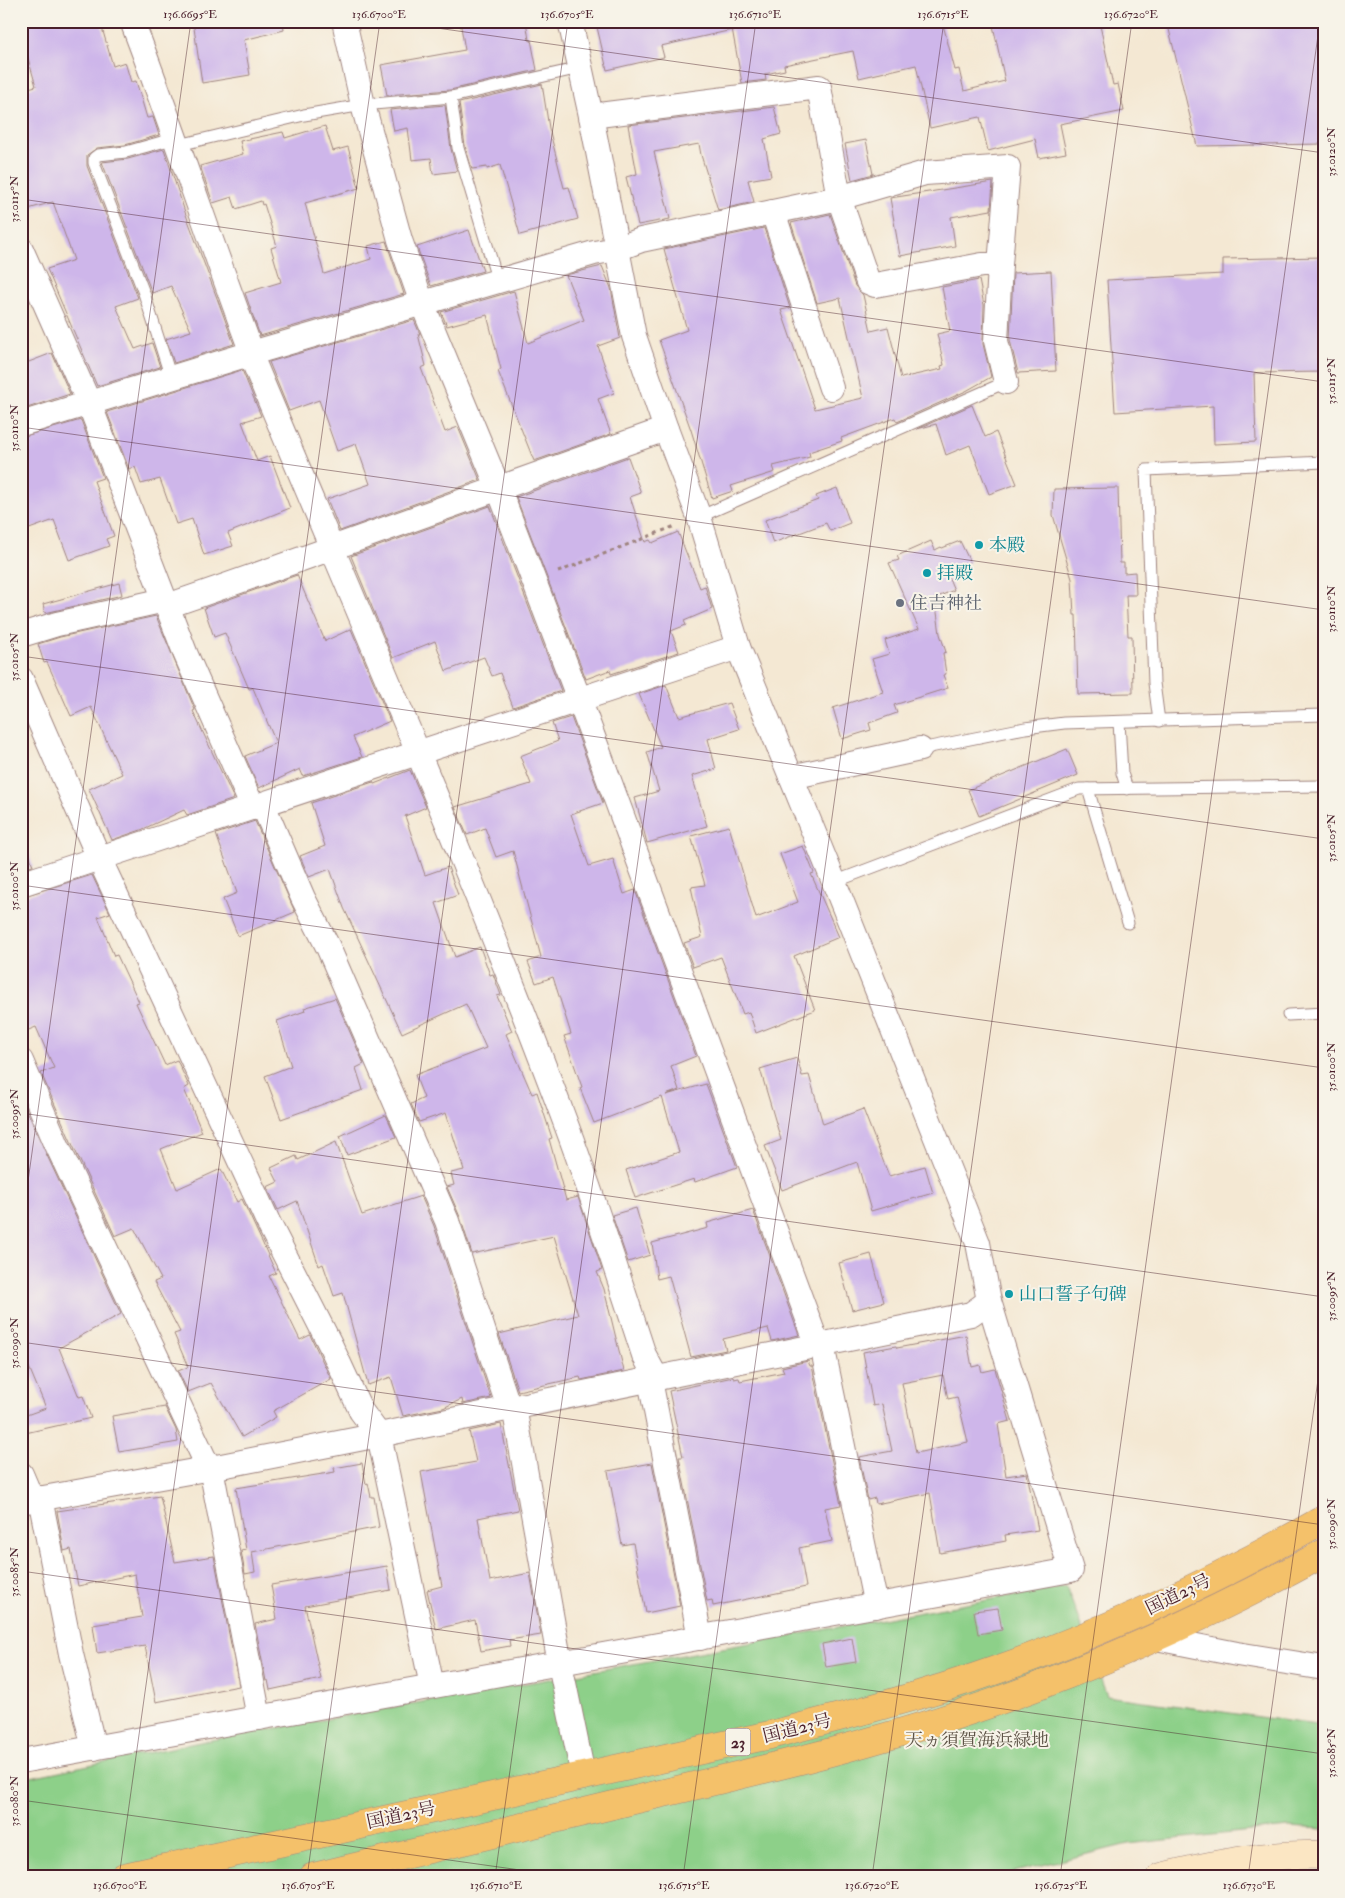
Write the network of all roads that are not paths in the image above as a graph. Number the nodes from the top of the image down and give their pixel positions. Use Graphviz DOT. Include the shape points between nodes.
graph roads {
  1 [pos="132,21"];
  2 [pos="344,21"];
  3 [pos="570,21"];
  4 [pos="580,68"];
  5 [pos="451,97"];
  6 [pos="363,105"];
  7 [pos="591,116"];
  8 [pos="178,142"];
  9 [pos="839,198"];
  10 [pos="773,212"];
  11 [pos="21,249"];
  12 [pos="617,249"];
  13 [pos="1000,265"];
  14 [pos="498,282"];
  15 [pos="422,303"];
  16 [pos="249,354"];
  17 [pos="171,378"];
  18 [pos="1006,382"];
  19 [pos="831,388"];
  20 [pos="89,403"];
  21 [pos="21,424"];
  22 [pos="666,429"];
  23 [pos="1324,462"];
  24 [pos="498,488"];
  25 [pos="699,517"];
  26 [pos="332,550"];
  27 [pos="166,603"];
  28 [pos="21,635"];
  29 [pos="738,647"];
  30 [pos="21,679"];
  31 [pos="579,699"];
  32 [pos="1324,715"];
  33 [pos="1159,721"];
  34 [pos="1119,722"];
  35 [pos="920,749"];
  36 [pos="420,752"];
  37 [pos="791,776"];
  38 [pos="1324,786"];
  39 [pos="1088,789"];
  40 [pos="1127,789"];
  41 [pos="258,807"];
  42 [pos="99,858"];
  43 [pos="834,882"];
  44 [pos="21,884"];
  45 [pos="1128,923"];
  46 [pos="1324,1013"];
  47 [pos="1288,1015"];
  48 [pos="21,1061"];
  49 [pos="989,1301"];
  50 [pos="820,1346"];
  51 [pos="654,1379"];
  52 [pos="512,1408"];
  53 [pos="379,1435"];
  54 [pos="211,1468"];
  55 [pos="21,1474"];
  56 [pos="31,1500"];
  57 [pos="1324,1519"];
  58 [pos="1324,1554"];
  59 [pos="876,1606"];
  60 [pos="700,1638"];
  61 [pos="1156,1638"];
  62 [pos="560,1664"];
  63 [pos="1324,1668"];
  64 [pos="432,1686"];
  65 [pos="258,1718"];
  66 [pos="94,1748"];
  67 [pos="21,1761"];
  68 [pos="583,1775"];
  69 [pos="1324,1855"];
  70 [pos="124,1877"];
  71 [pos="312,1877"];
  72 [pos="1161,1877"];
  1 -- 8 [label="street"];
  2 -- 6 [label="street"];
  3 -- 4 [label="street"];
  4 -- 5 [label="lane"];
  4 -- 7 [label="street"];
  5 -- 6 [label="lane"];
  5 -- 14 [label="lane" via="458,148"];
  6 -- 8 [label="lane"];
  6 -- 15 [label="street" via="400,240"];
  7 -- 9 [label="street" via="819,87"];
  7 -- 12 [label="street"];
  8 -- 16 [label="street"];
  8 -- 17 [label="lane" via="94,158 144,293"];
  9 -- 10 [label="street"];
  9 -- 13 [label="street" via="868,282 876,285"];
  9 -- 13 [label="street" via="925,173 1008,166"];
  10 -- 12 [label="street" via="641,240"];
  10 -- 19 [label="street"];
  11 -- 20 [label="street"];
  12 -- 14 [label="street"];
  12 -- 22 [label="street" via="634,336"];
  13 -- 18 [label="street" via="996,341"];
  14 -- 15 [label="street"];
  15 -- 16 [label="street"];
  15 -- 24 [label="street"];
  16 -- 17 [label="street"];
  16 -- 26 [label="street"];
  17 -- 20 [label="street"];
  18 -- 25 [label="lane"];
  20 -- 21 [label="street"];
  20 -- 27 [label="street"];
  22 -- 24 [label="street"];
  22 -- 25 [label="street"];
  23 -- 33 [label="lane" via="1146,470 1154,683"];
  24 -- 26 [label="street"];
  24 -- 31 [label="street"];
  25 -- 29 [label="street"];
  26 -- 27 [label="street"];
  26 -- 36 [label="street"];
  27 -- 28 [label="street" via="57,624"];
  27 -- 41 [label="street" via="186,655"];
  29 -- 31 [label="street"];
  29 -- 37 [label="street"];
  30 -- 42 [label="street"];
  31 -- 36 [label="street"];
  31 -- 50 [label="street"];
  32 -- 33 [label="lane"];
  33 -- 34 [label="lane"];
  34 -- 35 [label="lane" via="1064,723 1025,728"];
  34 -- 40 [label="lane" via="1122,773"];
  35 -- 37 [label="street"];
  36 -- 41 [label="street"];
  36 -- 51 [label="street" via="567,1126"];
  37 -- 43 [label="street"];
  38 -- 40 [label="lane"];
  39 -- 40 [label="lane"];
  39 -- 43 [label="lane" via="1079,789"];
  39 -- 45 [label="lane"];
  41 -- 42 [label="street"];
  41 -- 52 [label="street" via="328,947 447,1221"];
  42 -- 44 [label="street"];
  42 -- 53 [label="street" via="270,1226 361,1411"];
  43 -- 49 [label="street" via="978,1243"];
  46 -- 47 [label="lane"];
  48 -- 54 [label="street" via="56,1143"];
  49 -- 50 [label="street" via="971,1314"];
  49 -- 59 [label="street" via="1071,1570"];
  50 -- 51 [label="street"];
  50 -- 59 [label="street"];
  51 -- 52 [label="street"];
  51 -- 60 [label="street"];
  52 -- 53 [label="street"];
  52 -- 62 [label="street"];
  53 -- 54 [label="street"];
  53 -- 64 [label="street"];
  54 -- 56 [label="street"];
  54 -- 65 [label="street"];
  55 -- 56 [label="street"];
  56 -- 66 [label="street"];
  57 -- 68 [label="highway, 国道23号 / 23" via="1281,1544 1136,1614 1001,1668 845,1716"];
  58 -- 61 [label="highway, 国道23号 / 23"];
  59 -- 60 [label="street"];
  60 -- 62 [label="street"];
  61 -- 63 [label="street"];
  61 -- 71 [label="highway, 国道23号 / 23" via="1021,1692 871,1741 779,1766"];
  62 -- 64 [label="street"];
  62 -- 68 [label="street"];
  64 -- 65 [label="street"];
  65 -- 66 [label="street"];
  66 -- 67 [label="street"];
  68 -- 70 [label="highway, 国道23号 / 23"];
  69 -- 72 [label="street" via="1247,1859"];
}
